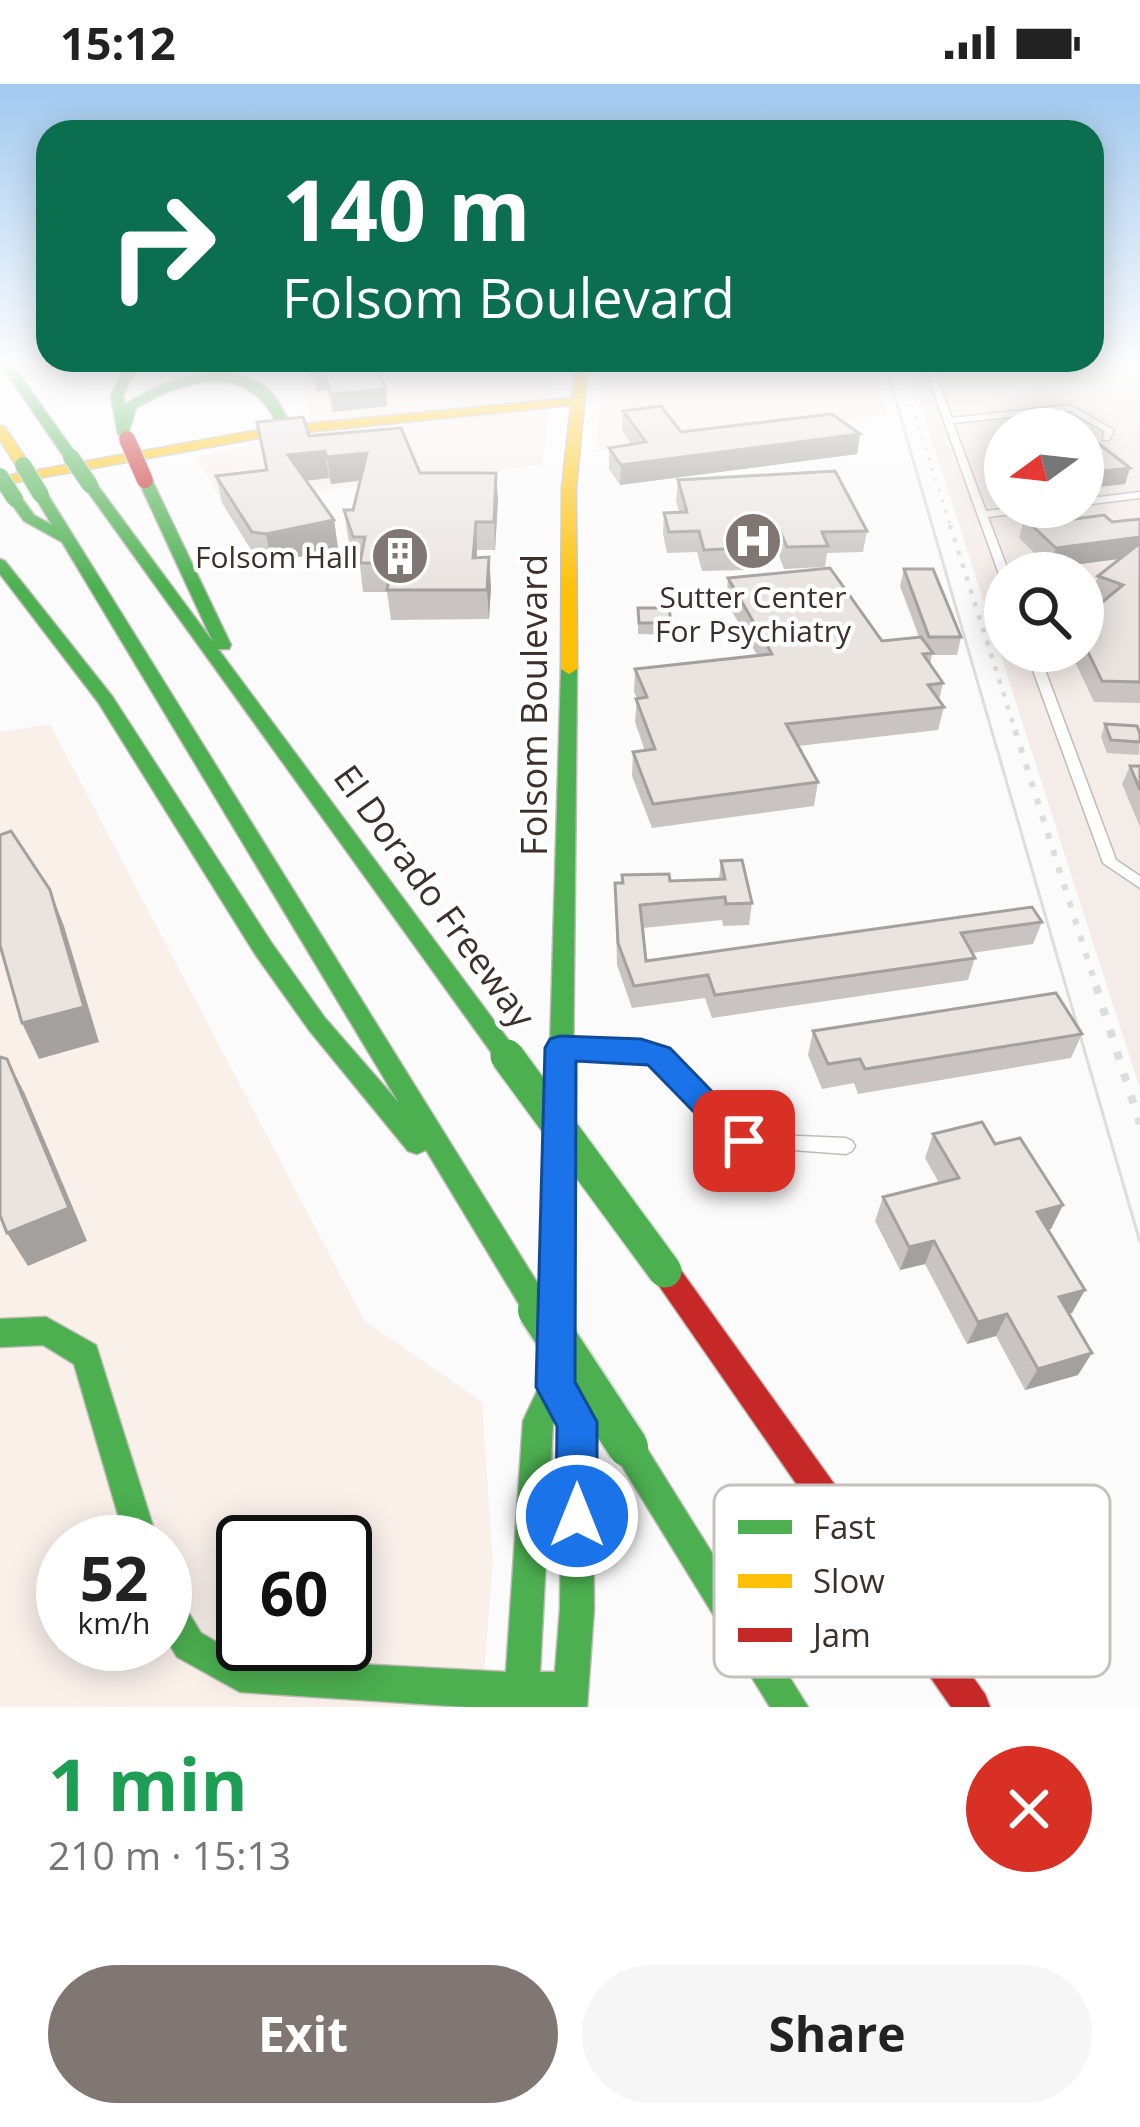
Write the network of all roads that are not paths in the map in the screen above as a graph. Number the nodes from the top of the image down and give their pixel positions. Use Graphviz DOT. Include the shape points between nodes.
graph roads {
  1 [pos="2,439"];
  2 [pos="57,439"];
  3 [pos="127,439"];
  4 [pos="236,439"];
  5 [pos="251,439"];
  6 [pos="573,439"];
  7 [pos="955,439"];
  8 [pos="11,483"];
  9 [pos="1140,495"];
  10 [pos="1104,499"];
  11 [pos="982,515"];
  12 [pos="996,552"];
  13 [pos="0,565"];
  14 [pos="1040,672"];
  15 [pos="250,704"];
  16 [pos="1140,883"];
  17 [pos="560,1048"];
  18 [pos="846,1146"];
  19 [pos="474,1210"];
  20 [pos="0,1333"];
  21 [pos="556,1387"];
  22 [pos="816,1485"];
  23 [pos="134,1515"];
  24 [pos="714,1585"];
  25 [pos="192,1647"];
  26 [pos="771,1677"];
  27 [pos="951,1677"];
  28 [pos="521,1698"];
  29 [pos="569,1698"];
  30 [pos="790,1707"];
  31 [pos="972,1707"];
  1 -- 8 [label="main road"];
  2 -- 15 [label="main road, El Dorado Freeway, bridge"];
  3 -- 15 [label="main road, bridge"];
  4 -- 8 [label="main road"];
  5 -- 8 [label="main road"];
  6 -- 17 [label="main road, Folsom Boulevard"];
  7 -- 11 [label="street"];
  8 -- 19 [label="main road" via="69,540"];
  9 -- 10 [label="street"];
  11 -- 12 [label="street"];
  13 -- 19 [label="main road" via="106,700 317,1024"];
  14 -- 16 [label="street" via="1110,863"];
  15 -- 22 [label="main road, El Dorado Freeway, bridge"];
  17 -- 18 [label="street" via="659,1057 744,1141"];
  17 -- 21 [label="main road, Folsom Boulevard"];
  19 -- 24 [label="main road, bridge"];
  20 -- 23 [label="main road" via="30,1326 62,1334 86,1355"];
  21 -- 28 [label="main road, Folsom Boulevard" via="538,1420"];
  21 -- 29 [label="main road, Folsom Boulevard" via="577,1422"];
  25 -- 28 [label="main road" via="240,1675"];
  26 -- 30 [label="main road, bridge"];
  27 -- 31 [label="main road, El Dorado Freeway, bridge"];
  28 -- 29 [label="main road"];
}
